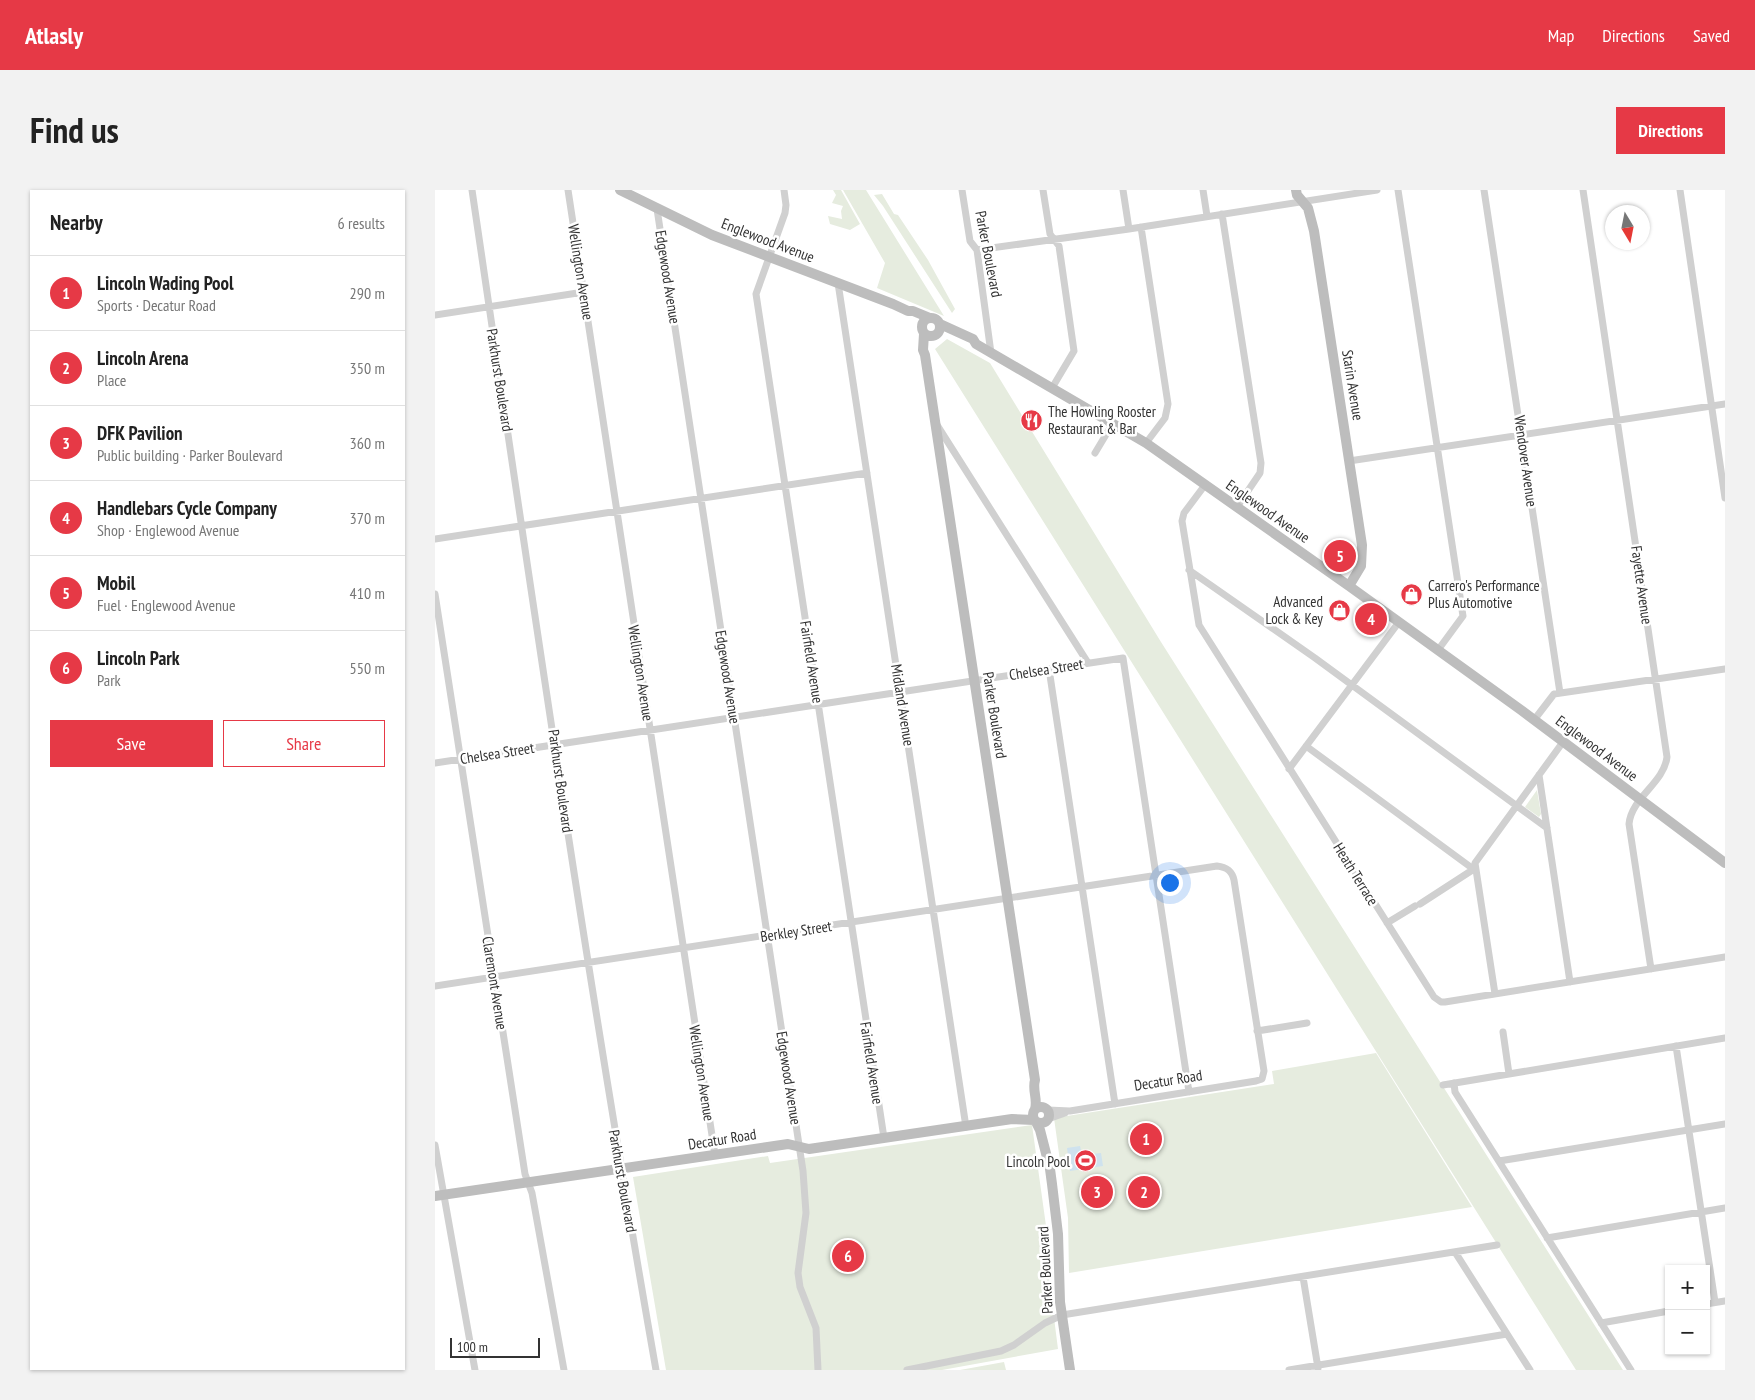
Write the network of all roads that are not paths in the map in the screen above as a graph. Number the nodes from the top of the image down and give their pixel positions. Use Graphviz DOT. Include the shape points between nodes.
graph roads {
  1 [pos="472,190"];
  2 [pos="568,190"];
  3 [pos="620,190"];
  4 [pos="784,190"];
  5 [pos="962,190"];
  6 [pos="1043,190"];
  7 [pos="1123,190"];
  8 [pos="1203,190"];
  9 [pos="1296,190"];
  10 [pos="1377,190"];
  11 [pos="1398,190"];
  12 [pos="1484,190"];
  13 [pos="1583,190"];
  14 [pos="1680,190"];
  15 [pos="1302,202"];
  16 [pos="657,208"];
  17 [pos="1222,214"];
  18 [pos="1207,216"];
  19 [pos="1141,227"];
  20 [pos="1129,229"];
  21 [pos="1054,240"];
  22 [pos="977,250"];
  23 [pos="769,257"];
  24 [pos="838,283"];
  25 [pos="584,292"];
  26 [pos="489,307"];
  27 [pos="908,311"];
  28 [pos="435,315"];
  29 [pos="930,318"];
  30 [pos="923,331"];
  31 [pos="938,331"];
  32 [pos="991,353"];
  33 [pos="925,355"];
  34 [pos="1052,388"];
  35 [pos="1725,404"];
  36 [pos="1711,406"];
  37 [pos="1618,421"];
  38 [pos="935,422"];
  39 [pos="1113,423"];
  40 [pos="1522,435"];
  41 [pos="1146,443"];
  42 [pos="1438,448"];
  43 [pos="1095,453"];
  44 [pos="1349,461"];
  45 [pos="867,473"];
  46 [pos="1205,485"];
  47 [pos="785,486"];
  48 [pos="1725,498"];
  49 [pos="701,499"];
  50 [pos="1237,507"];
  51 [pos="617,512"];
  52 [pos="522,526"];
  53 [pos="435,539"];
  54 [pos="1189,570"];
  55 [pos="1349,586"];
  56 [pos="435,594"];
  57 [pos="1399,622"];
  58 [pos="1438,650"];
  59 [pos="1088,663"];
  60 [pos="1049,669"];
  61 [pos="1725,669"];
  62 [pos="1656,679"];
  63 [pos="974,680"];
  64 [pos="1352,686"];
  65 [pos="901,692"];
  66 [pos="1560,693"];
  67 [pos="818,704"];
  68 [pos="734,717"];
  69 [pos="1534,720"];
  70 [pos="650,730"];
  71 [pos="1563,742"];
  72 [pos="555,744"];
  73 [pos="1306,746"];
  74 [pos="461,759"];
  75 [pos="435,763"];
  76 [pos="1289,769"];
  77 [pos="1539,775"];
  78 [pos="1641,800"];
  79 [pos="1517,806"];
  80 [pos="1547,828"];
  81 [pos="1725,863"];
  82 [pos="1475,870"];
  83 [pos="1156,875"];
  84 [pos="1082,887"];
  85 [pos="1007,898"];
  86 [pos="934,910"];
  87 [pos="851,922"];
  88 [pos="1387,924"];
  89 [pos="767,935"];
  90 [pos="683,948"];
  91 [pos="1725,957"];
  92 [pos="589,962"];
  93 [pos="1651,969"];
  94 [pos="494,977"];
  95 [pos="1570,982"];
  96 [pos="435,986"];
  97 [pos="1495,994"];
  98 [pos="1307,1023"];
  99 [pos="1257,1031"];
  100 [pos="1503,1032"];
  101 [pos="1725,1038"];
  102 [pos="1676,1046"];
  103 [pos="1509,1074"];
  104 [pos="1454,1083"];
  105 [pos="1443,1085"];
  106 [pos="1189,1092"];
  107 [pos="1115,1104"];
  108 [pos="1041,1115"];
  109 [pos="1725,1124"];
  110 [pos="965,1127"];
  111 [pos="1689,1130"];
  112 [pos="884,1138"];
  113 [pos="435,1145"];
  114 [pos="799,1146"];
  115 [pos="715,1156"];
  116 [pos="1499,1161"];
  117 [pos="621,1170"];
  118 [pos="528,1183"];
  119 [pos="439,1196"];
  120 [pos="1725,1208"];
  121 [pos="1701,1212"];
  122 [pos="1547,1238"];
  123 [pos="1497,1246"];
  124 [pos="1455,1252"];
  125 [pos="1303,1277"];
  126 [pos="1725,1301"];
  127 [pos="1715,1302"];
  128 [pos="1710,1303"];
  129 [pos="1665,1312"];
  130 [pos="1062,1315"];
  131 [pos="1601,1323"];
  132 [pos="1507,1334"];
  133 [pos="1318,1368"];
  134 [pos="475,1370"];
  135 [pos="564,1370"];
  136 [pos="656,1370"];
  137 [pos="818,1370"];
  138 [pos="907,1370"];
  139 [pos="1070,1370"];
  140 [pos="1289,1370"];
  141 [pos="1530,1370"];
  142 [pos="1631,1370"];
  1 -- 26 [label="street, Parkhurst Boulevard"];
  2 -- 25 [label="street, Wellington Avenue"];
  3 -- 16 [label="street, Englewood Avenue"];
  4 -- 23 [label="street, Fairfield Avenue" via="785,213"];
  5 -- 22 [label="street, Parker Boulevard" via="970,241"];
  6 -- 21 [label="street" via="1050,234"];
  7 -- 20 [label="street"];
  8 -- 18 [label="street"];
  9 -- 15 [label="street, Starin Avenue"];
  10 -- 15 [label="street"];
  11 -- 42 [label="street"];
  12 -- 40 [label="street, Wendover Avenue"];
  13 -- 37 [label="street, Fayette Avenue"];
  14 -- 36 [label="street"];
  15 -- 17 [label="street"];
  15 -- 44 [label="street, Starin Avenue" via="1308,208 1314,231"];
  16 -- 23 [label="street, Englewood Avenue" via="712,235"];
  16 -- 49 [label="street, Edgewood Avenue"];
  17 -- 18 [label="street"];
  17 -- 50 [label="street" via="1261,463 1260,473"];
  18 -- 19 [label="street"];
  19 -- 20 [label="street"];
  19 -- 41 [label="street" via="1169,404 1165,418"];
  20 -- 21 [label="street"];
  21 -- 22 [label="street"];
  21 -- 34 [label="street" via="1059,246 1074,350"];
  22 -- 32 [label="street, Parker Boulevard"];
  23 -- 24 [label="street, Englewood Avenue"];
  23 -- 47 [label="street, Fairfield Avenue" via="756,294"];
  24 -- 27 [label="street, Englewood Avenue"];
  24 -- 45 [label="street, Midland Avenue"];
  25 -- 26 [label="street"];
  25 -- 51 [label="street, Wellington Avenue"];
  26 -- 28 [label="street"];
  26 -- 52 [label="street, Parkhurst Boulevard"];
  27 -- 29 [label="street, Englewood Avenue"];
  27 -- 30 [label="street"];
  29 -- 30 [label="street" via="923,322"];
  29 -- 31 [label="street, Englewood Avenue" via="936,320"];
  30 -- 31 [label="street, Englewood Avenue" via="929,336"];
  30 -- 33 [label="street, Parker Boulevard"];
  31 -- 32 [label="street, Englewood Avenue" via="969,337"];
  31 -- 33 [label="street"];
  32 -- 34 [label="street, Englewood Avenue"];
  33 -- 38 [label="street, Parker Boulevard"];
  34 -- 39 [label="street, Englewood Avenue"];
  35 -- 36 [label="street"];
  36 -- 37 [label="street"];
  36 -- 48 [label="street"];
  37 -- 40 [label="street"];
  37 -- 62 [label="street, Fayette Avenue"];
  38 -- 59 [label="street"];
  38 -- 63 [label="street, Parker Boulevard"];
  39 -- 41 [label="street, Englewood Avenue"];
  39 -- 43 [label="street"];
  40 -- 42 [label="street"];
  40 -- 66 [label="street, Wendover Avenue"];
  41 -- 46 [label="street, Englewood Avenue"];
  42 -- 44 [label="street"];
  42 -- 58 [label="street" via="1463,616"];
  44 -- 55 [label="street, Starin Avenue" via="1363,556"];
  45 -- 47 [label="street"];
  45 -- 65 [label="street, Midland Avenue"];
  46 -- 50 [label="street, Englewood Avenue"];
  46 -- 54 [label="street, Heath Terrace" via="1183,516"];
  47 -- 49 [label="street"];
  47 -- 67 [label="street, Fairfield Avenue"];
  49 -- 51 [label="street"];
  49 -- 68 [label="street, Edgewood Avenue"];
  50 -- 55 [label="street, Englewood Avenue"];
  51 -- 52 [label="street"];
  51 -- 70 [label="street, Wellington Avenue"];
  52 -- 53 [label="street"];
  52 -- 72 [label="street, Parkhurst Boulevard"];
  54 -- 64 [label="street"];
  54 -- 76 [label="street, Heath Terrace" via="1199,625"];
  55 -- 57 [label="street, Englewood Avenue"];
  56 -- 74 [label="street, Claremont Avenue"];
  57 -- 58 [label="street, Englewood Avenue"];
  57 -- 64 [label="street"];
  58 -- 69 [label="street, Englewood Avenue"];
  59 -- 60 [label="street, Chelsea Street"];
  59 -- 83 [label="street, Chelsea Street" via="1123,658"];
  60 -- 63 [label="street, Chelsea Street"];
  60 -- 84 [label="street"];
  61 -- 62 [label="street"];
  62 -- 66 [label="street"];
  62 -- 78 [label="street, Fayette Avenue" via="1667,763"];
  63 -- 65 [label="street, Chelsea Street"];
  63 -- 85 [label="street, Parker Boulevard"];
  64 -- 73 [label="street"];
  64 -- 79 [label="street"];
  65 -- 67 [label="street, Chelsea Street"];
  65 -- 86 [label="street, Midland Avenue"];
  66 -- 69 [label="street" via="1554,694"];
  67 -- 68 [label="street, Chelsea Street"];
  67 -- 87 [label="street, Fairfield Avenue"];
  68 -- 70 [label="street, Chelsea Street"];
  68 -- 89 [label="street, Edgewood Avenue"];
  69 -- 71 [label="street, Englewood Avenue"];
  70 -- 72 [label="street, Chelsea Street"];
  70 -- 90 [label="street, Wellington Avenue"];
  71 -- 77 [label="street"];
  71 -- 78 [label="street, Englewood Avenue"];
  72 -- 74 [label="street, Chelsea Street"];
  72 -- 92 [label="street, Parkhurst Boulevard"];
  73 -- 76 [label="street"];
  73 -- 82 [label="street"];
  74 -- 75 [label="street, Chelsea Street"];
  74 -- 94 [label="street, Claremont Avenue"];
  76 -- 88 [label="street, Heath Terrace"];
  77 -- 79 [label="street"];
  77 -- 80 [label="street"];
  78 -- 81 [label="street, Englewood Avenue"];
  78 -- 93 [label="street, Fayette Avenue" via="1631,813 1629,824"];
  79 -- 80 [label="street"];
  79 -- 82 [label="street" via="1475,863"];
  80 -- 95 [label="street"];
  82 -- 88 [label="street"];
  82 -- 97 [label="street"];
  83 -- 84 [label="street, Berkley Street"];
  83 -- 99 [label="street, Berkley Street" via="1217,866 1231,872 1235,880"];
  83 -- 106 [label="street"];
  84 -- 85 [label="street, Berkley Street"];
  84 -- 107 [label="street"];
  85 -- 86 [label="street, Berkley Street"];
  85 -- 108 [label="street, Parker Boulevard"];
  86 -- 87 [label="street, Berkley Street"];
  86 -- 110 [label="street, Midland Avenue"];
  87 -- 89 [label="street, Berkley Street"];
  87 -- 112 [label="street, Fairfield Avenue"];
  88 -- 97 [label="street, Heath Terrace" via="1437,1000 1445,1002"];
  89 -- 90 [label="street, Berkley Street"];
  89 -- 114 [label="street, Edgewood Avenue"];
  90 -- 92 [label="street, Berkley Street"];
  90 -- 115 [label="street, Wellington Avenue"];
  91 -- 93 [label="street, Heath Terrace"];
  92 -- 94 [label="street, Berkley Street"];
  92 -- 117 [label="street, Parkhurst Boulevard"];
  93 -- 95 [label="street, Heath Terrace"];
  94 -- 96 [label="street, Berkley Street"];
  94 -- 118 [label="street, Claremont Avenue"];
  95 -- 97 [label="street, Heath Terrace"];
  98 -- 99 [label="street"];
  99 -- 106 [label="street, Decatur Road" via="1264,1071 1262,1079"];
  100 -- 103 [label="street"];
  101 -- 102 [label="street"];
  102 -- 103 [label="street"];
  102 -- 111 [label="street"];
  103 -- 104 [label="street"];
  104 -- 105 [label="street"];
  104 -- 116 [label="street" via="1455,1092"];
  106 -- 107 [label="street, Decatur Road"];
  107 -- 108 [label="street, Decatur Road"];
  108 -- 110 [label="street, Decatur Road"];
  108 -- 130 [label="street, Parker Boulevard" via="1040,1130 1050,1169 1057,1225"];
  109 -- 111 [label="street"];
  110 -- 112 [label="street, Decatur Road"];
  111 -- 116 [label="street"];
  111 -- 121 [label="street"];
  112 -- 114 [label="street, Decatur Road" via="809,1149"];
  113 -- 119 [label="street"];
  114 -- 115 [label="street, Decatur Road" via="788,1144"];
  114 -- 137 [label="street, Edgewood Avenue" via="806,1213 797,1273 816,1328"];
  115 -- 117 [label="street, Decatur Road"];
  116 -- 122 [label="street"];
  117 -- 118 [label="street, Decatur Road"];
  117 -- 136 [label="street, Parkhurst Boulevard"];
  118 -- 119 [label="street, Decatur Road"];
  118 -- 135 [label="street, Claremont Avenue"];
  119 -- 134 [label="street"];
  120 -- 121 [label="street"];
  121 -- 122 [label="street"];
  121 -- 127 [label="street"];
  122 -- 131 [label="street"];
  123 -- 124 [label="street"];
  124 -- 125 [label="street"];
  124 -- 132 [label="street"];
  125 -- 130 [label="street"];
  125 -- 133 [label="street"];
  126 -- 127 [label="street"];
  127 -- 128 [label="street"];
  129 -- 131 [label="street"];
  130 -- 138 [label="street" via="1045,1322 1001,1351"];
  130 -- 139 [label="street, Parker Boulevard"];
  131 -- 142 [label="street"];
  132 -- 133 [label="street"];
  132 -- 141 [label="street"];
  133 -- 140 [label="street"];
}
